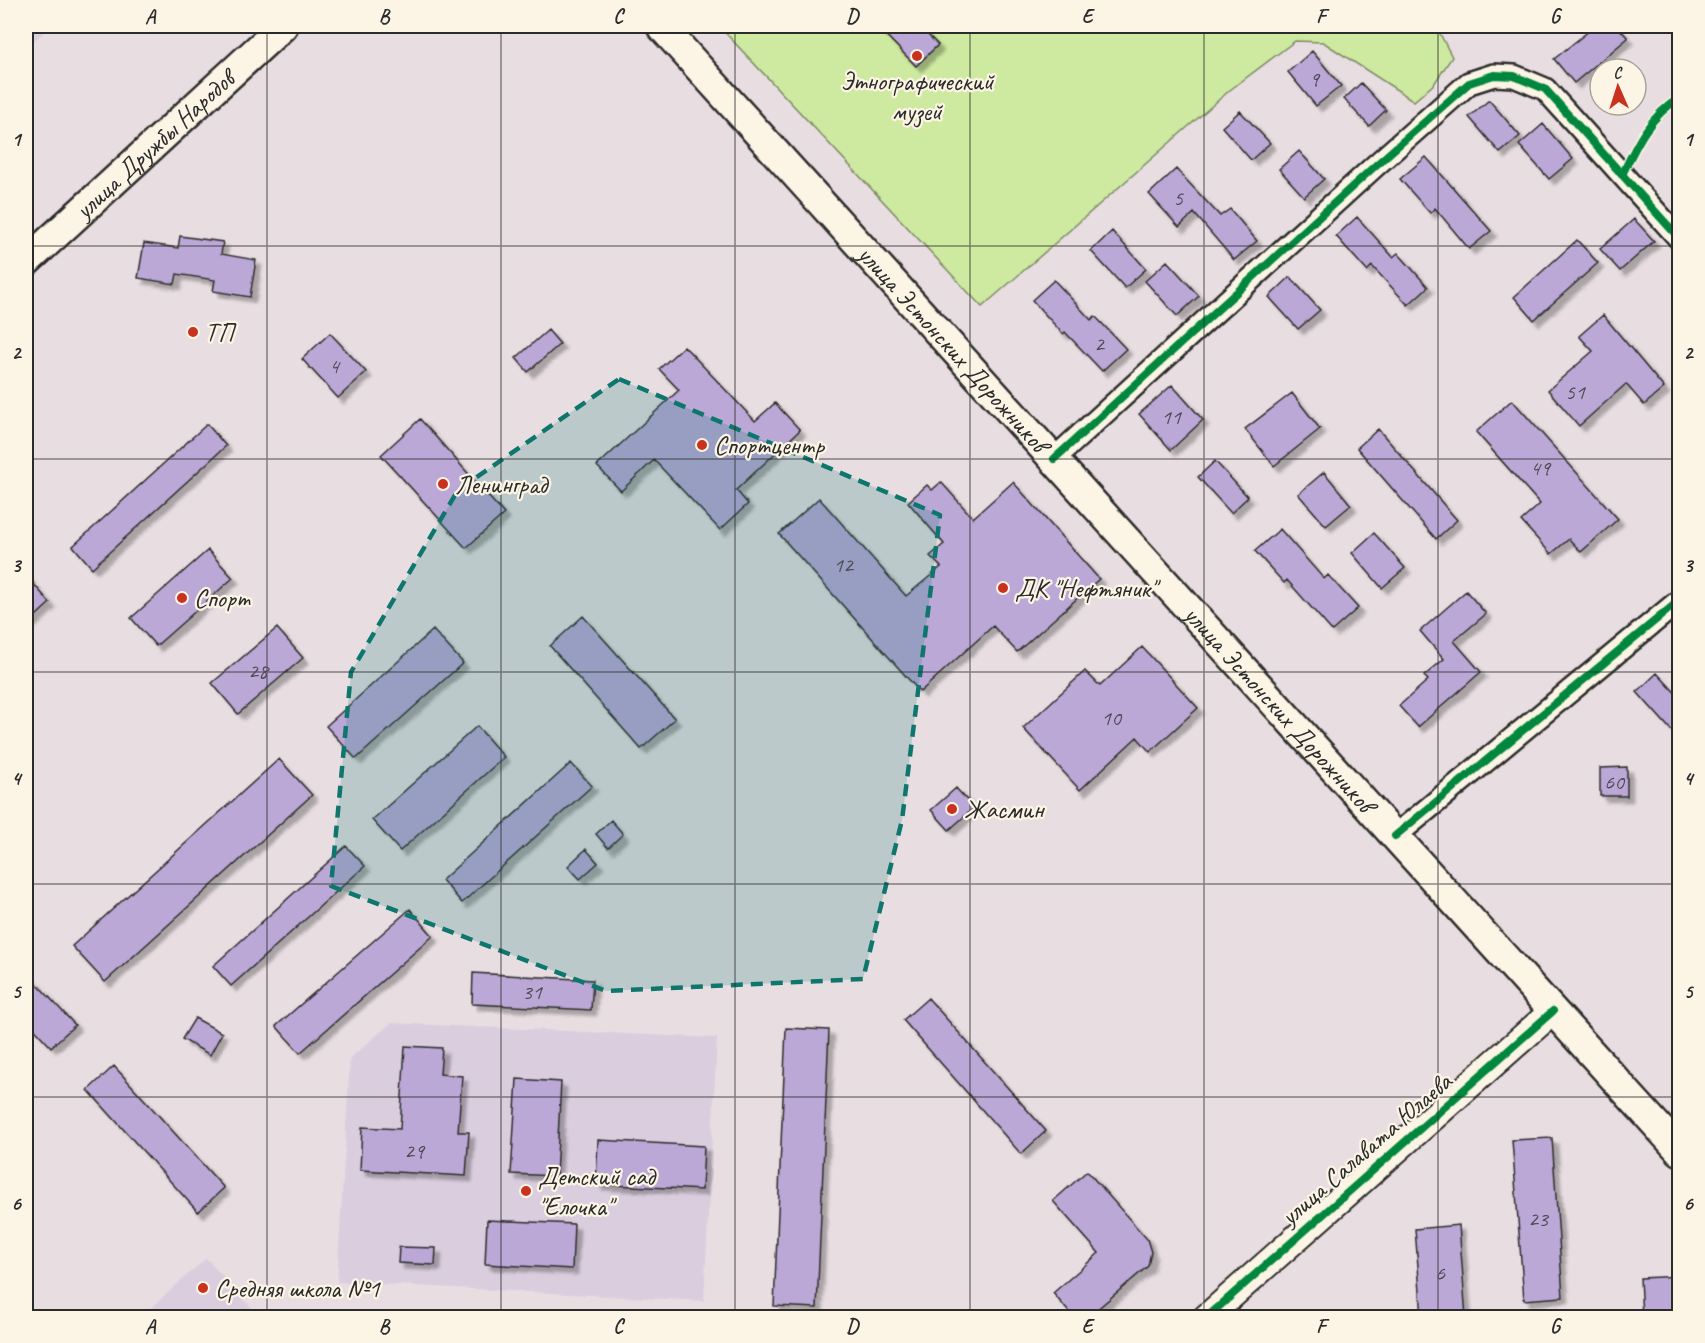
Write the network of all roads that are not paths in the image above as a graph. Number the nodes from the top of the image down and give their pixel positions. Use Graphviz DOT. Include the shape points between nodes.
graph roads {
  1 [pos="283,26"];
  2 [pos="661,26"];
  3 [pos="1680,239"];
  4 [pos="26,262"];
  5 [pos="1054,459"];
  6 [pos="1680,600"];
  7 [pos="1395,836"];
  8 [pos="1553,1011"];
  9 [pos="1680,1150"];
  10 [pos="1206,1317"];
  1 -- 4 [label="main road, улица Дружбы Народов"];
  2 -- 5 [label="main road, улица Эстонских Дорожников"];
  3 -- 5 [label="street" via="1545,89 1515,76 1494,75 1469,83"];
  5 -- 7 [label="main road, улица Эстонских Дорожников"];
  6 -- 7 [label="street"];
  7 -- 8 [label="main road, улица Эстонских Дорожников"];
  8 -- 9 [label="main road, улица Эстонских Дорожников"];
  8 -- 10 [label="street, улица Салавата Юлаева"];
}
